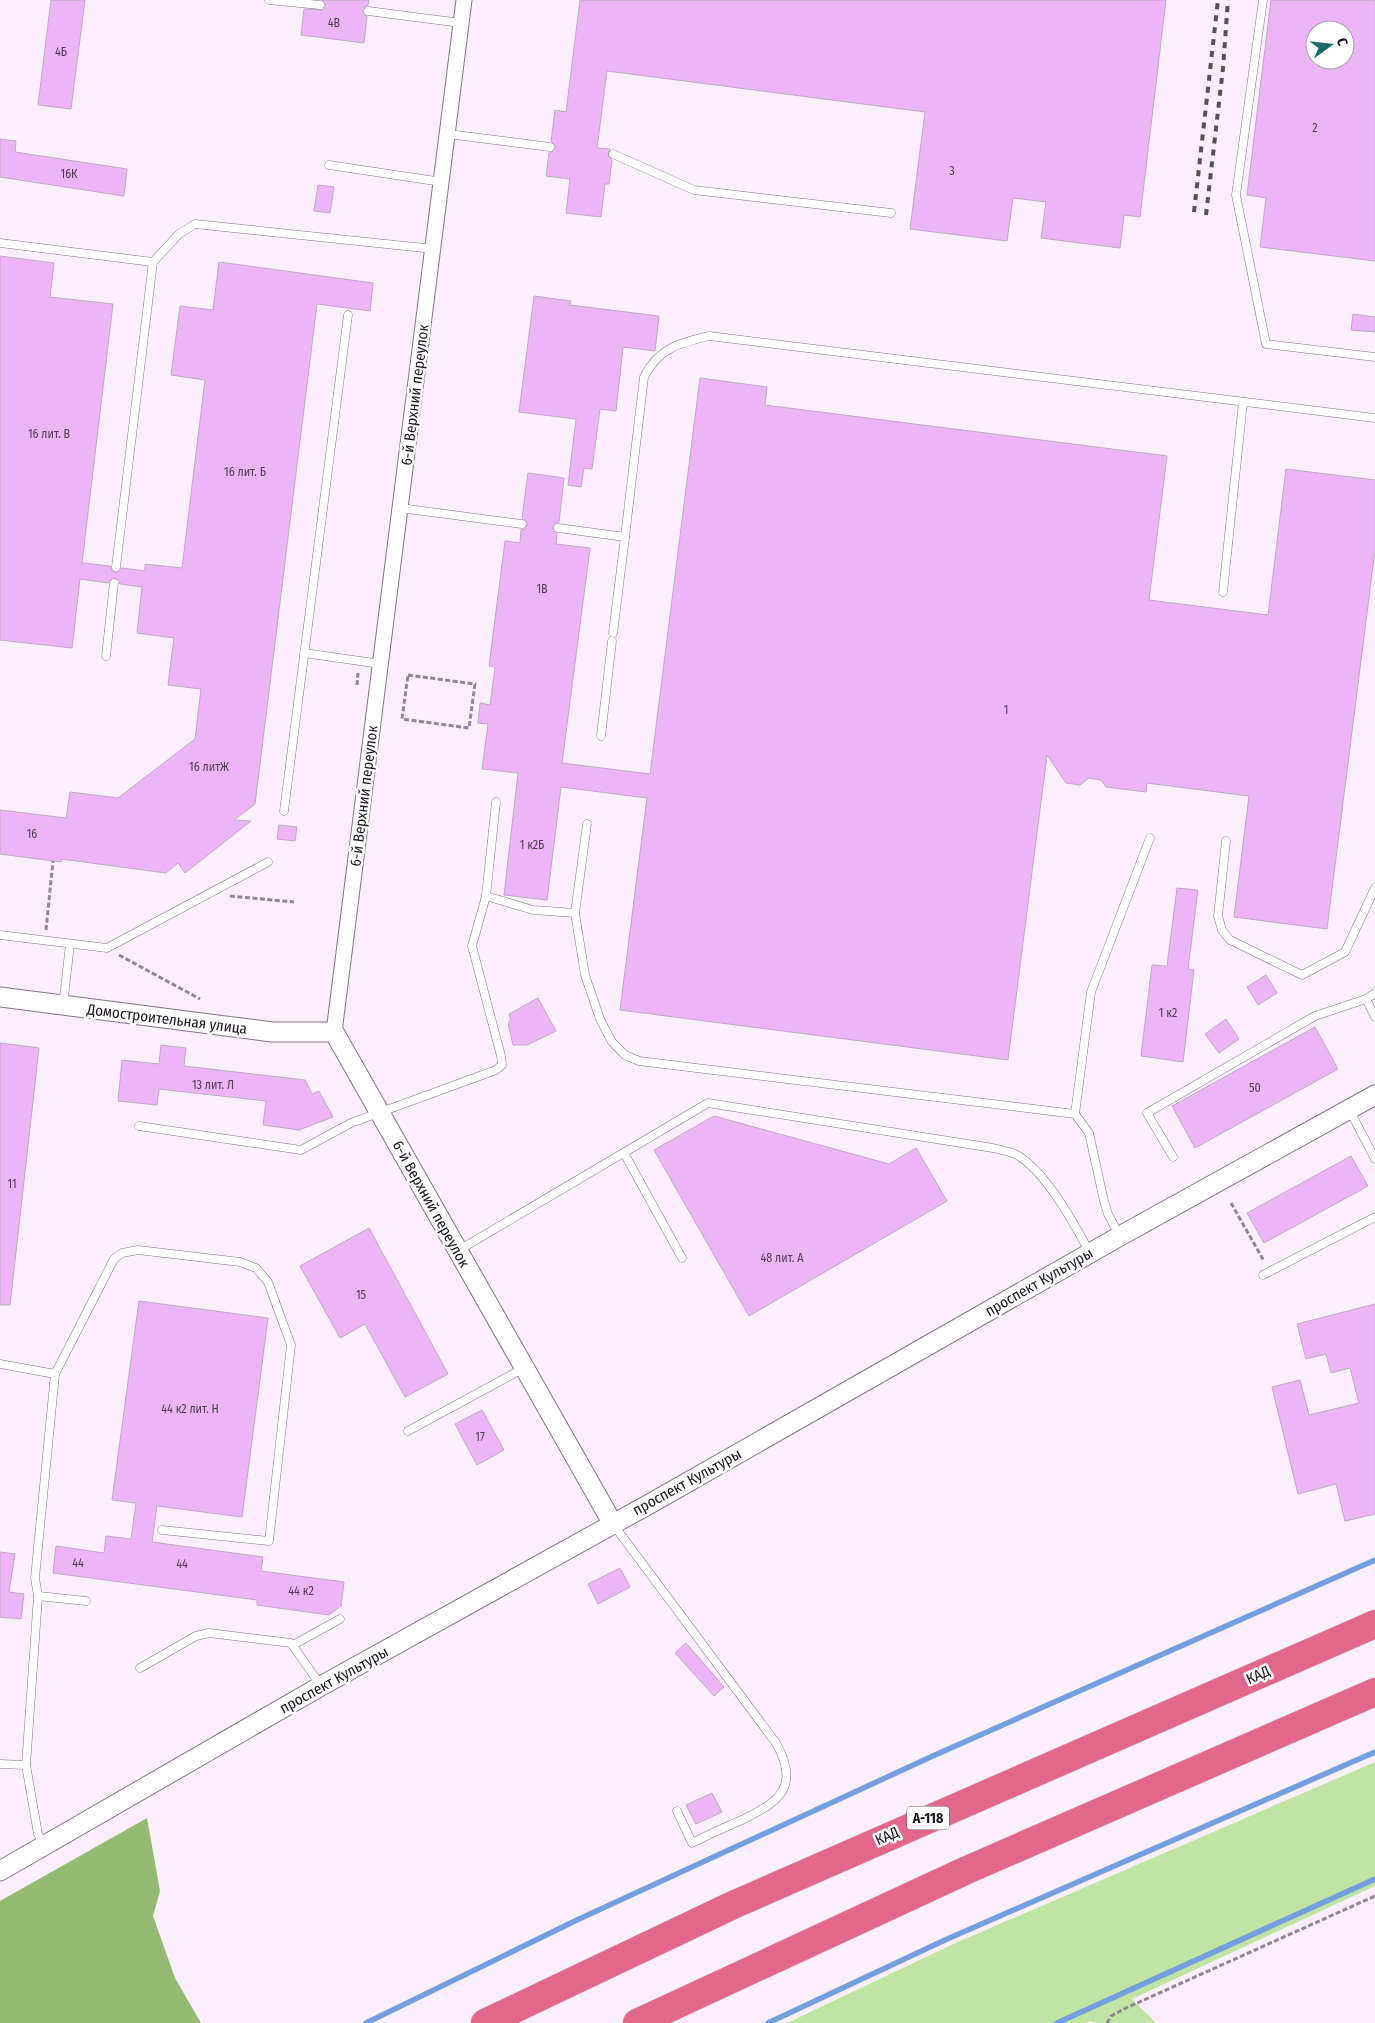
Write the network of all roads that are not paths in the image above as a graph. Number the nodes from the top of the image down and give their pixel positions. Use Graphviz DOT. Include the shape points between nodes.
graph roads {
  1 [pos="269,0"];
  2 [pos="464,0"];
  3 [pos="1263,0"];
  4 [pos="320,5"];
  5 [pos="368,11"];
  6 [pos="461,23"];
  7 [pos="448,134"];
  8 [pos="550,147"];
  9 [pos="613,154"];
  10 [pos="329,165"];
  11 [pos="442,182"];
  12 [pos="891,213"];
  13 [pos="0,243"];
  14 [pos="434,249"];
  15 [pos="153,262"];
  16 [pos="348,315"];
  17 [pos="1375,357"];
  18 [pos="1243,402"];
  19 [pos="1375,418"];
  20 [pos="400,508"];
  21 [pos="522,524"];
  22 [pos="558,528"];
  23 [pos="625,537"];
  24 [pos="116,567"];
  25 [pos="114,583"];
  26 [pos="1223,592"];
  27 [pos="304,653"];
  28 [pos="106,656"];
  29 [pos="380,664"];
  30 [pos="601,736"];
  31 [pos="496,802"];
  32 [pos="284,810"];
  33 [pos="587,824"];
  34 [pos="1150,838"];
  35 [pos="1226,841"];
  36 [pos="268,862"];
  37 [pos="1375,888"];
  38 [pos="486,896"];
  39 [pos="575,913"];
  40 [pos="0,935"];
  41 [pos="70,944"];
  42 [pos="1375,993"];
  43 [pos="0,997"];
  44 [pos="1366,999"];
  45 [pos="63,1006"];
  46 [pos="1375,1016"];
  47 [pos="334,1032"];
  48 [pos="1375,1095"];
  49 [pos="1349,1110"];
  50 [pos="379,1112"];
  51 [pos="1075,1114"];
  52 [pos="139,1126"];
  53 [pos="1375,1138"];
  54 [pos="1366,1142"];
  55 [pos="624,1154"];
  56 [pos="1173,1157"];
  57 [pos="1375,1158"];
  58 [pos="1375,1217"];
  59 [pos="1120,1236"];
  60 [pos="457,1251"];
  61 [pos="1090,1253"];
  62 [pos="682,1258"];
  63 [pos="1267,1274"];
  64 [pos="0,1364"];
  65 [pos="524,1368"];
  66 [pos="55,1374"];
  67 [pos="408,1431"];
  68 [pos="612,1524"];
  69 [pos="162,1530"];
  70 [pos="38,1596"];
  71 [pos="86,1601"];
  72 [pos="340,1619"];
  73 [pos="1375,1624"];
  74 [pos="293,1645"];
  75 [pos="140,1668"];
  76 [pos="322,1686"];
  77 [pos="1375,1692"];
  78 [pos="0,1764"];
  79 [pos="26,1764"];
  80 [pos="677,1811"];
  81 [pos="45,1846"];
  82 [pos="0,1871"];
  83 [pos="485,2023"];
  84 [pos="637,2023"];
  1 -- 4 [label="lane"];
  2 -- 6 [label="street, 6-й Верхний переулок"];
  3 -- 17 [label="lane" via="1236,195 1266,344"];
  5 -- 6 [label="lane"];
  6 -- 7 [label="street, 6-й Верхний переулок"];
  7 -- 8 [label="lane"];
  7 -- 11 [label="street, 6-й Верхний переулок"];
  9 -- 12 [label="lane" via="694,190"];
  10 -- 11 [label="lane"];
  11 -- 14 [label="street, 6-й Верхний переулок"];
  13 -- 15 [label="lane"];
  14 -- 15 [label="lane" via="195,224 179,234"];
  14 -- 20 [label="street, 6-й Верхний переулок"];
  15 -- 24 [label="lane"];
  16 -- 27 [label="lane"];
  18 -- 19 [label="lane"];
  18 -- 23 [label="lane" via="709,336 676,345 660,354 644,377"];
  18 -- 26 [label="lane"];
  20 -- 21 [label="lane"];
  20 -- 29 [label="street, 6-й Верхний переулок"];
  22 -- 23 [label="lane"];
  23 -- 30 [label="lane"];
  25 -- 28 [label="lane"];
  27 -- 29 [label="lane"];
  27 -- 32 [label="lane"];
  29 -- 47 [label="street, 6-й Верхний переулок"];
  31 -- 38 [label="lane"];
  33 -- 39 [label="lane"];
  34 -- 51 [label="lane" via="1091,992"];
  35 -- 37 [label="lane" via="1218,916 1222,930 1230,940 1302,975 1345,952"];
  36 -- 41 [label="lane" via="107,948"];
  38 -- 39 [label="lane" via="533,910"];
  38 -- 50 [label="lane" via="472,946 502,1065 496,1070"];
  39 -- 51 [label="lane" via="585,975 600,1019 612,1042 625,1055 639,1061"];
  40 -- 41 [label="lane"];
  41 -- 45 [label="lane"];
  42 -- 44 [label="lane"];
  43 -- 45 [label="street, Домостроительная улица"];
  44 -- 46 [label="lane"];
  44 -- 56 [label="lane" via="1315,1016 1147,1113"];
  45 -- 47 [label="street, Домостроительная улица" via="272,1032"];
  47 -- 50 [label="street, 6-й Верхний переулок"];
  48 -- 49 [label="street, проспект Культуры"];
  49 -- 54 [label="lane"];
  49 -- 59 [label="street, проспект Культуры"];
  50 -- 52 [label="lane" via="301,1150"];
  50 -- 60 [label="street, 6-й Верхний переулок"];
  51 -- 59 [label="lane" via="1089,1133 1104,1201"];
  53 -- 54 [label="lane"];
  54 -- 57 [label="lane"];
  55 -- 60 [label="lane"];
  55 -- 61 [label="lane" via="708,1102 993,1148 1016,1154 1036,1171 1069,1215"];
  55 -- 62 [label="lane"];
  58 -- 63 [label="lane"];
  59 -- 61 [label="street, проспект Культуры"];
  60 -- 65 [label="street, 6-й Верхний переулок"];
  61 -- 68 [label="street, проспект Культуры"];
  64 -- 66 [label="lane"];
  65 -- 67 [label="lane"];
  65 -- 68 [label="street, 6-й Верхний переулок"];
  66 -- 69 [label="lane" via="114,1259 122,1252 138,1250 240,1262 256,1268 268,1282 291,1345 269,1541"];
  66 -- 70 [label="lane" via="35,1578"];
  68 -- 76 [label="street, проспект Культуры"];
  68 -- 80 [label="lane" via="776,1743 787,1768 781,1794 771,1805 692,1843"];
  70 -- 71 [label="lane"];
  70 -- 79 [label="lane"];
  72 -- 74 [label="lane"];
  73 -- 83 [label="highway, КАД / А-118" via="732,1905"];
  74 -- 75 [label="lane" via="202,1634"];
  74 -- 76 [label="lane"];
  76 -- 81 [label="street, проспект Культуры"];
  77 -- 84 [label="highway" via="967,1870"];
  78 -- 79 [label="lane"];
  79 -- 81 [label="lane" via="38,1834"];
  81 -- 82 [label="street, проспект Культуры"];
}
